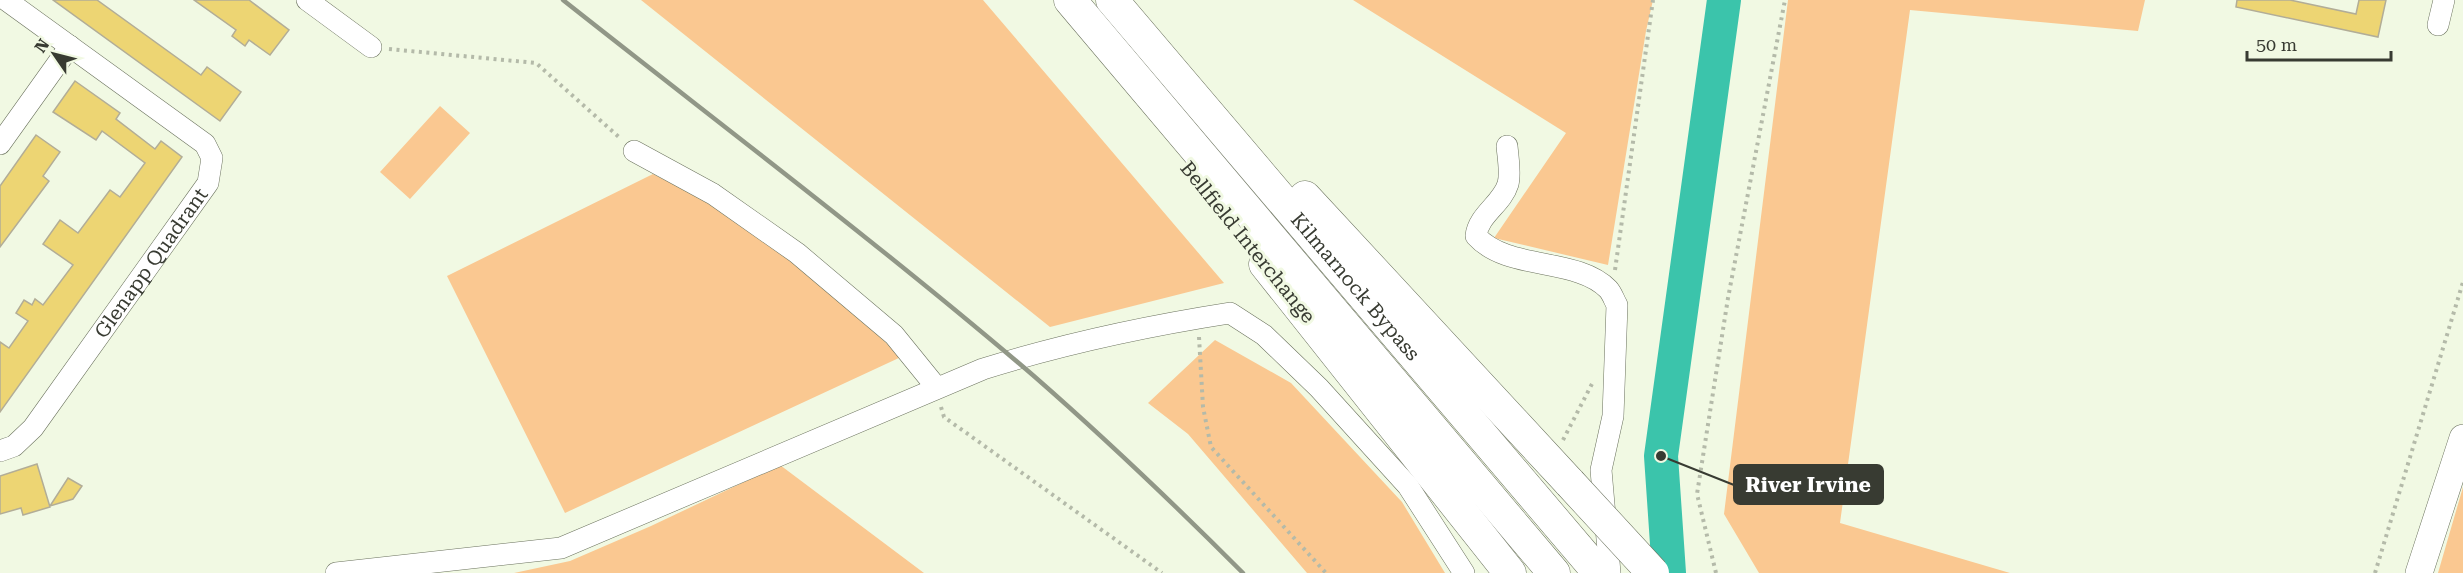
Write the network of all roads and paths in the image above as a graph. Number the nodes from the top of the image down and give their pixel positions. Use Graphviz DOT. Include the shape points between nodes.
graph roads {
  1 [pos="6,0"];
  2 [pos="307,0"];
  3 [pos="1060,0"];
  4 [pos="1070,0"];
  5 [pos="1112,0"];
  6 [pos="1123,0"];
  7 [pos="1653,0"];
  8 [pos="1785,0"];
  9 [pos="2444,0"];
  10 [pos="2438,25"];
  11 [pos="70,46"];
  12 [pos="371,47"];
  13 [pos="0,144"];
  14 [pos="1508,146"];
  15 [pos="634,151"];
  16 [pos="2463,282"];
  17 [pos="1611,294"];
  18 [pos="1198,318"];
  19 [pos="1595,377"];
  20 [pos="938,388"];
  21 [pos="2463,438"];
  22 [pos="1559,447"];
  23 [pos="0,451"];
  24 [pos="336,573"];
  25 [pos="1162,573"];
  26 [pos="1326,573"];
  27 [pos="1464,573"];
  28 [pos="1510,573"];
  29 [pos="1554,573"];
  30 [pos="1599,573"];
  31 [pos="1610,573"];
  32 [pos="1653,573"];
  33 [pos="1716,573"];
  34 [pos="2376,573"];
  35 [pos="2420,573"];
  1 -- 11 [label="street, Glenapp Quadrant"];
  2 -- 12 [label="street"];
  3 -- 28 [label="highway, Bellfield Interchange"];
  4 -- 29 [label="highway, Kilmarnock Bypass"];
  5 -- 30 [label="highway, Kilmarnock Bypass"];
  6 -- 32 [label="highway, bridge"];
  7 -- 17 [label="path"];
  8 -- 33 [label="path" via="1728,298 1697,494"];
  9 -- 10 [label="street"];
  11 -- 13 [label="street"];
  11 -- 23 [label="street, Glenapp Quadrant" via="205,144 212,158 208,183 33,428 14,446"];
  12 -- 15 [label="path" via="536,63"];
  14 -- 17 [label="street" via="1507,187 1477,227 1476,236 1503,254 1592,277"];
  15 -- 20 [label="street" via="713,194 796,253 894,335"];
  16 -- 34 [label="path"];
  17 -- 31 [label="street" via="1617,305 1613,416 1601,470"];
  18 -- 20 [label="street" via="1029,354"];
  18 -- 26 [label="path" via="1203,407 1211,447"];
  18 -- 27 [label="street" via="1230,313 1264,335 1319,388 1408,486"];
  19 -- 22 [label="path"];
  20 -- 24 [label="street" via="561,548"];
  20 -- 25 [label="path" via="944,417"];
  21 -- 35 [label="main road"];
}
